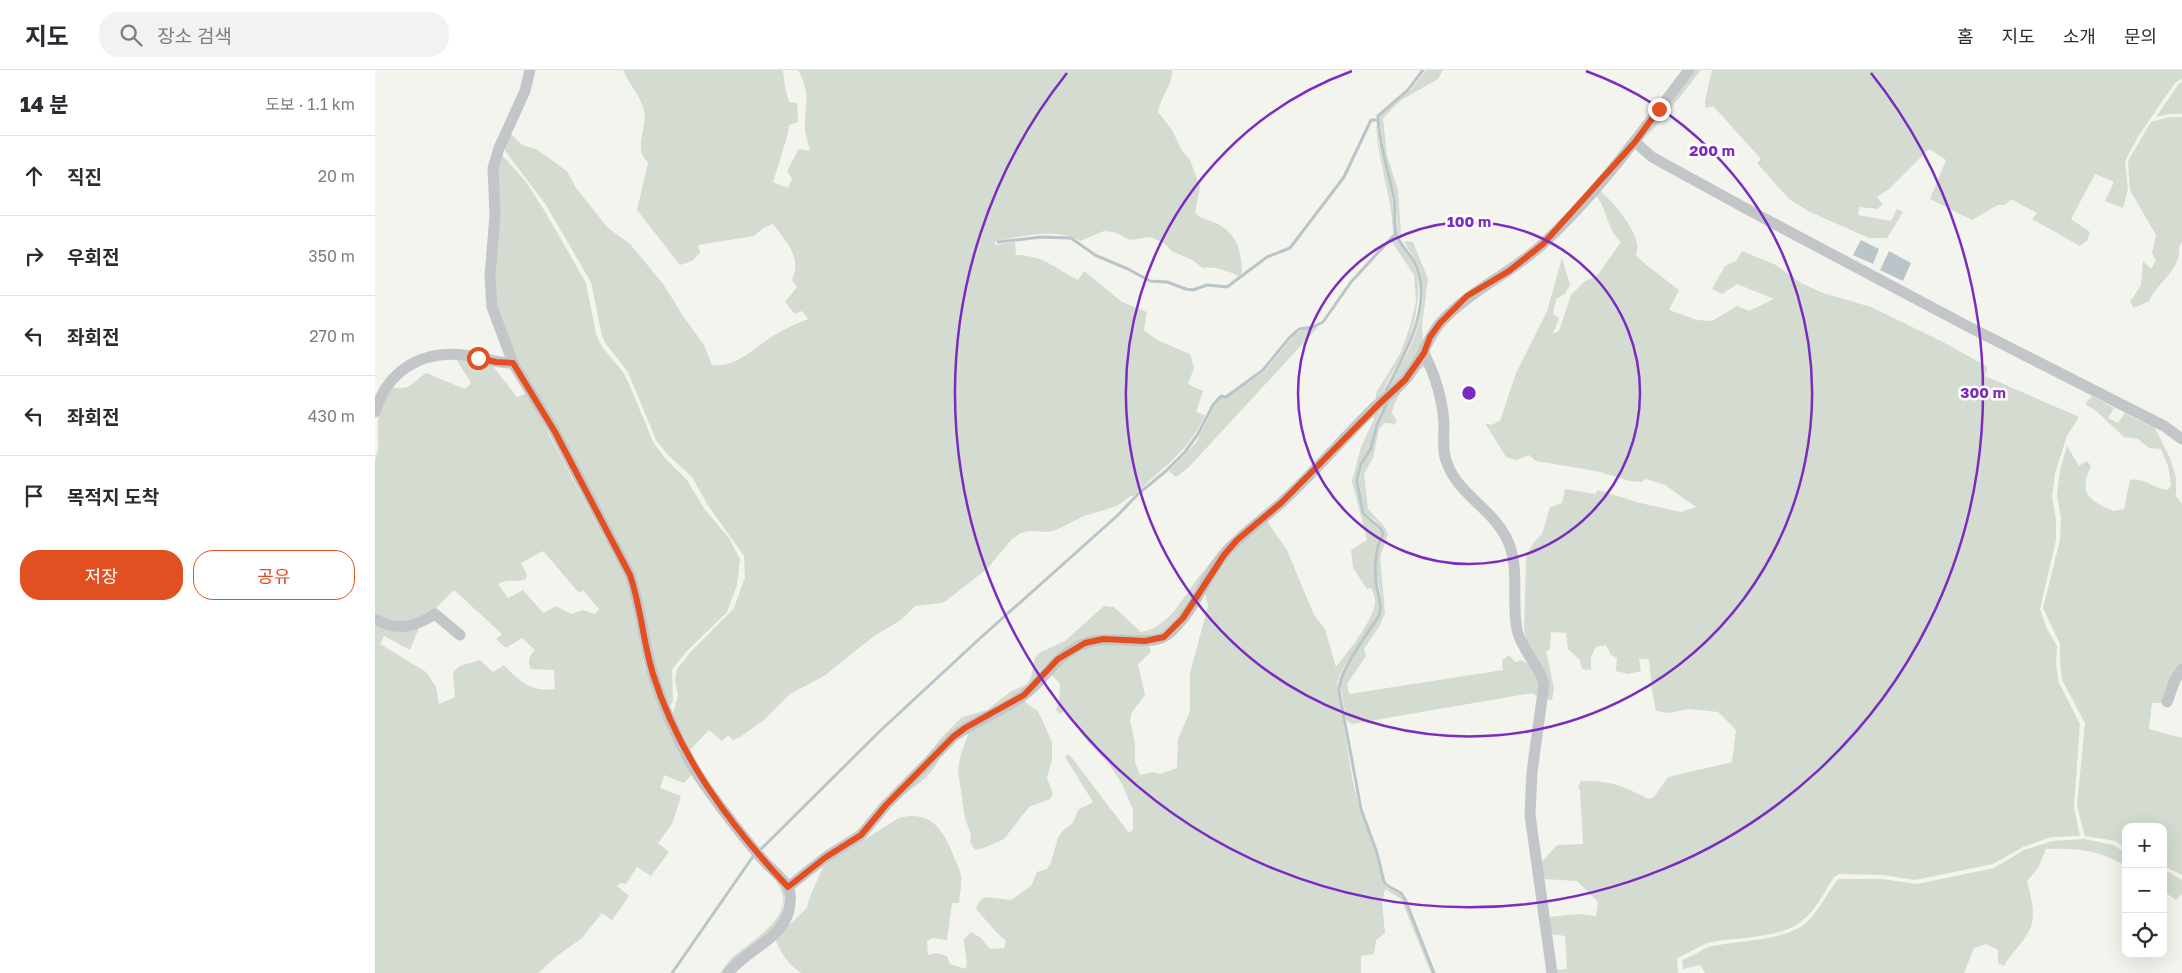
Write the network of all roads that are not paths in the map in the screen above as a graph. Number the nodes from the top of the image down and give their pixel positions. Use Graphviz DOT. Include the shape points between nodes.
graph roads {
  1 [pos="530,70"];
  2 [pos="1689,70"];
  3 [pos="1635,142"];
  4 [pos="1424,353"];
  5 [pos="513,363"];
  6 [pos="375,412"];
  7 [pos="2182,439"];
  8 [pos="375,619"];
  9 [pos="460,635"];
  10 [pos="2182,669"];
  11 [pos="2167,702"];
  12 [pos="788,887"];
  13 [pos="728,973"];
  14 [pos="1552,973"];
  1 -- 5 [label="street" via="525,91 493,168 492,307"];
  2 -- 3 [label="street"];
  3 -- 4 [label="street" via="1543,244 1509,271 1467,296 1430,337"];
  3 -- 7 [label="street" via="1652,157 1756,214 2163,426"];
  4 -- 12 [label="street" via="1405,380 1281,503 1237,540 1183,618 1164,637 1145,641 1103,639 1085,643 1058,659 1024,695 953,737 861,835"];
  4 -- 14 [label="street" via="1441,396 1445,460 1451,474 1497,522 1507,538 1514,558 1517,632 1544,684 1532,772 1530,815"];
  5 -- 6 [label="street" via="463,354 420,359 392,380 379,398"];
  5 -- 12 [label="street" via="555,432 630,575 638,598 653,674 685,751 729,819"];
  8 -- 9 [label="street" via="385,625 412,627 435,614"];
  10 -- 11 [label="street"];
  12 -- 13 [label="street" via="791,900 789,917 779,931 742,957"];
}
